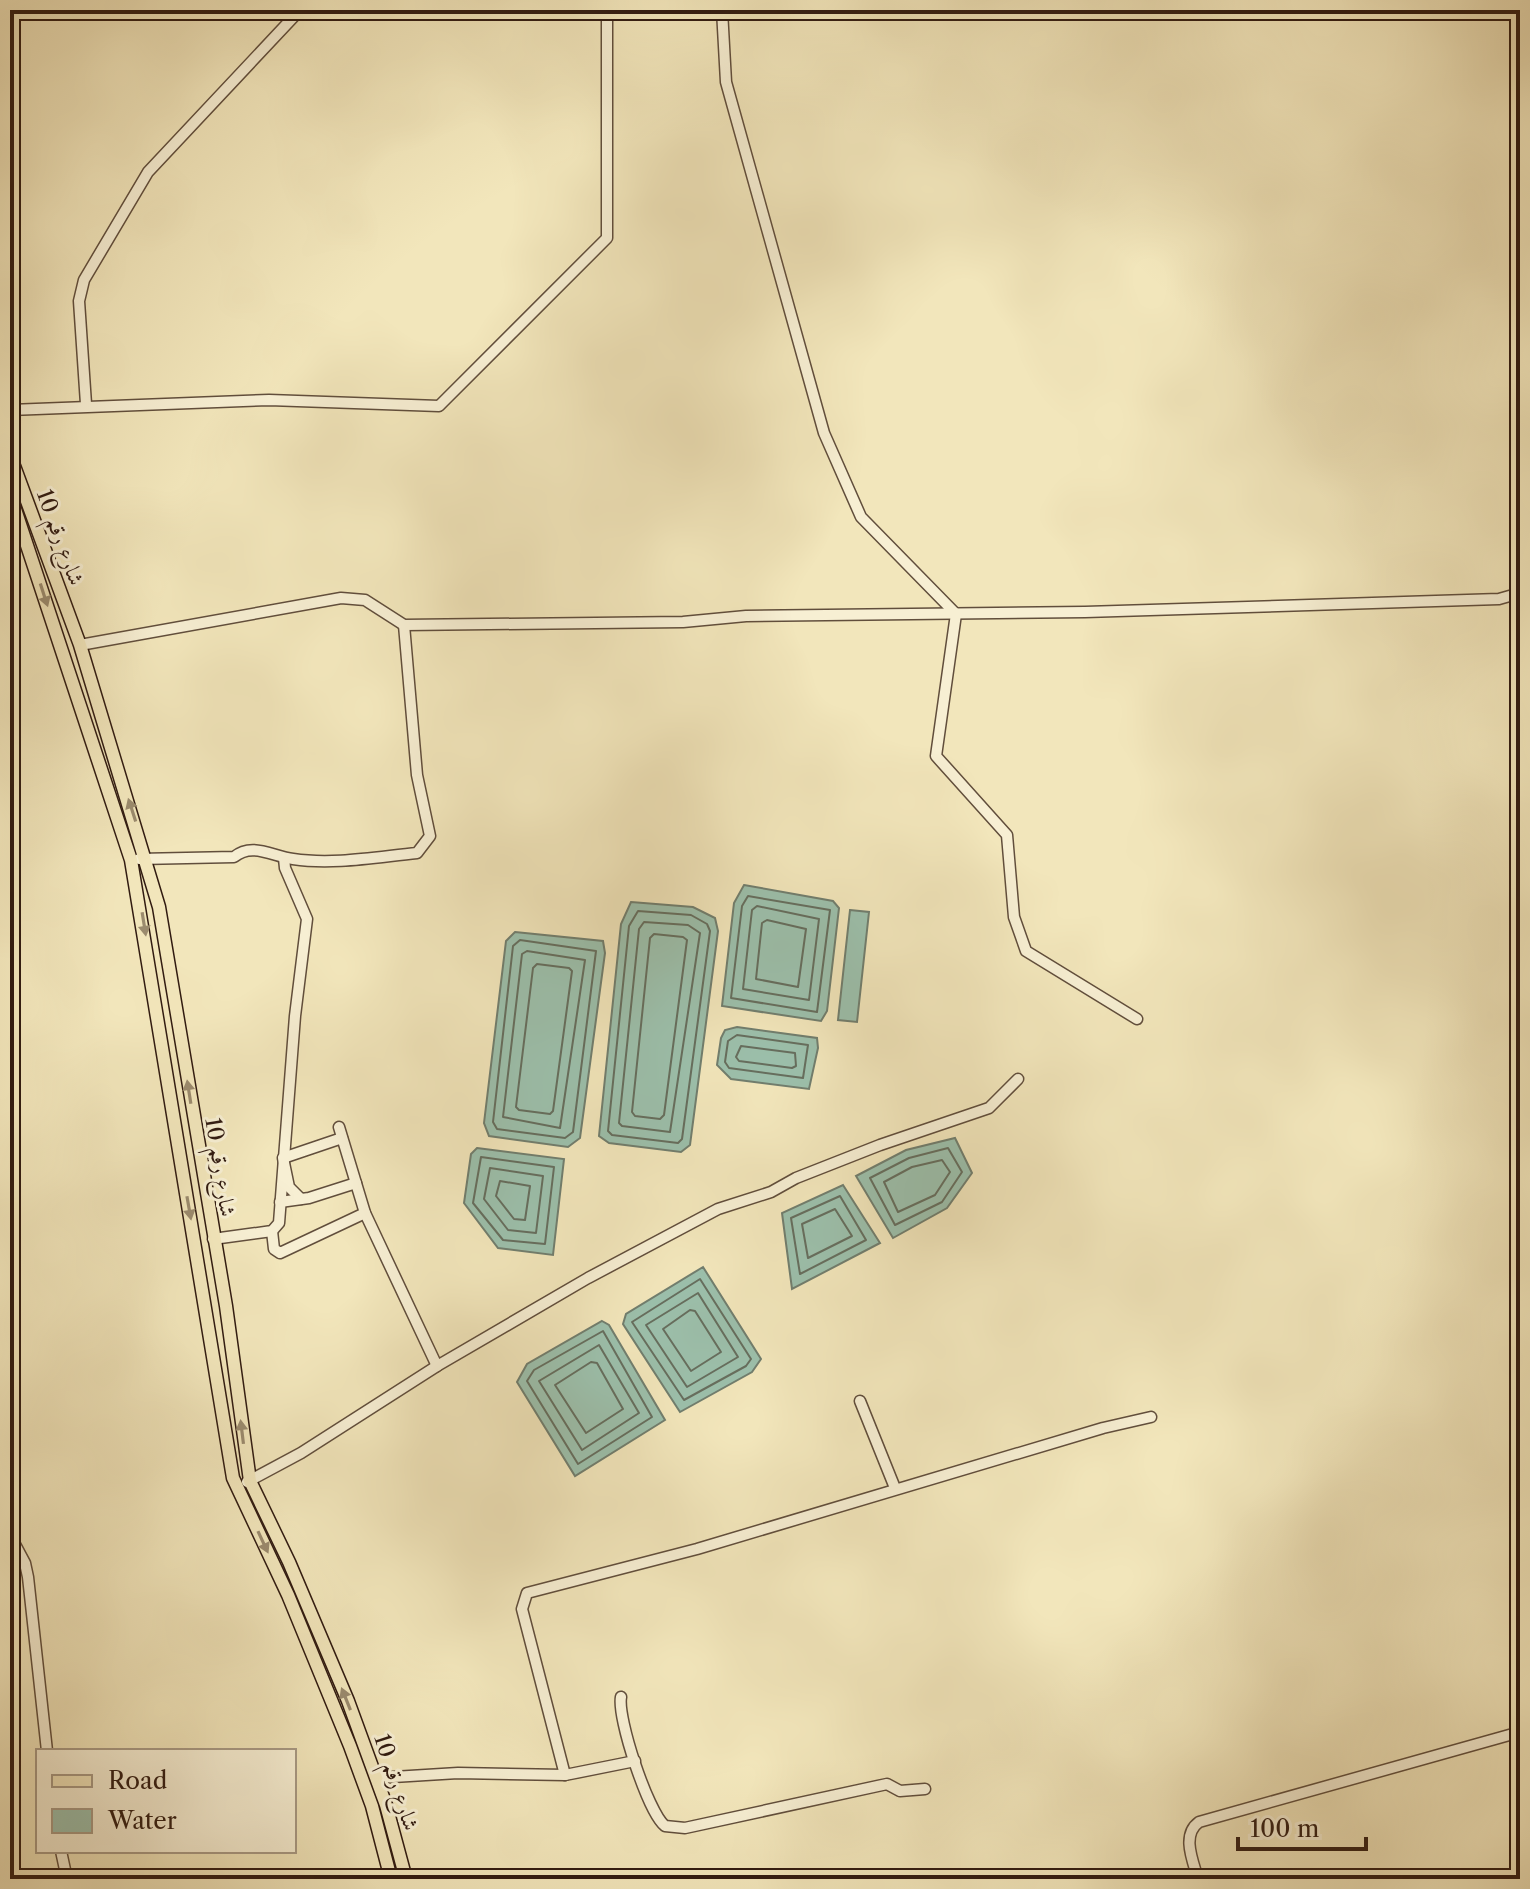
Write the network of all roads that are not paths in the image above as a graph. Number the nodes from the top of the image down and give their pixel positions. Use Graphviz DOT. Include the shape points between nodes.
graph roads {
  1 [pos="300,10"];
  2 [pos="607,10"];
  3 [pos="722,10"];
  4 [pos="86,404"];
  5 [pos="10,410"];
  6 [pos="10,455"];
  7 [pos="10,494"];
  8 [pos="1520,593"];
  9 [pos="956,614"];
  10 [pos="404,625"];
  11 [pos="80,645"];
  12 [pos="284,858"];
  13 [pos="147,859"];
  14 [pos="131,860"];
  15 [pos="1137,1019"];
  16 [pos="1018,1079"];
  17 [pos="283,1158"];
  18 [pos="356,1183"];
  19 [pos="301,1199"];
  20 [pos="280,1202"];
  21 [pos="365,1213"];
  22 [pos="272,1231"];
  23 [pos="213,1239"];
  24 [pos="437,1366"];
  25 [pos="860,1401"];
  26 [pos="1151,1417"];
  27 [pos="250,1481"];
  28 [pos="238,1486"];
  29 [pos="895,1488"];
  30 [pos="10,1535"];
  31 [pos="621,1697"];
  32 [pos="1520,1732"];
  33 [pos="47,1749"];
  34 [pos="635,1761"];
  35 [pos="565,1775"];
  36 [pos="377,1778"];
  37 [pos="925,1789"];
  38 [pos="61,1853"];
  39 [pos="67,1879"];
  40 [pos="391,1879"];
  41 [pos="406,1879"];
  42 [pos="525,1879"];
  43 [pos="538,1879"];
  44 [pos="1198,1879"];
  1 -- 4 [label="street" via="148,172 84,280 79,301"];
  2 -- 4 [label="street" via="607,238 439,406 269,400"];
  3 -- 9 [label="street" via="726,82 824,433 861,517"];
  4 -- 5 [label="street"];
  6 -- 11 [label="main road, شارع رقم 10"];
  7 -- 14 [label="main road, شارع رقم 10, one-way"];
  8 -- 9 [label="street" via="1499,599"];
  9 -- 10 [label="street"];
  9 -- 15 [label="street" via="936,756 1007,835 1014,917 1026,951"];
  10 -- 11 [label="street" via="365,600 341,598"];
  10 -- 12 [label="street" via="417,775 430,836 417,853 315,862"];
  13 -- 11 [label="main road, شارع رقم 10, one-way"];
  12 -- 13 [label="street" via="242,850 234,857"];
  12 -- 17 [label="street" via="307,919"];
  13 -- 14 [label="street"];
  23 -- 13 [label="main road, شارع رقم 10, one-way"];
  14 -- 28 [label="main road, شارع رقم 10, one-way" via="228,1455"];
  16 -- 24 [label="street" via="989,1108 718,1209"];
  17 -- 18 [label="street" via="340,1132"];
  17 -- 19 [label="street" via="289,1187"];
  17 -- 20 [label="street"];
  18 -- 19 [label="street"];
  18 -- 21 [label="street"];
  19 -- 20 [label="street"];
  20 -- 22 [label="street" via="278,1227"];
  21 -- 22 [label="street" via="280,1253 274,1249"];
  21 -- 24 [label="street"];
  22 -- 23 [label="street"];
  27 -- 23 [label="main road, شارع رقم 10, one-way"];
  24 -- 27 [label="street"];
  25 -- 29 [label="street"];
  26 -- 29 [label="street"];
  27 -- 28 [label="street"];
  36 -- 27 [label="main road, شارع رقم 10, one-way" via="289,1562"];
  28 -- 40 [label="main road, شارع رقم 10, one-way" via="350,1746"];
  29 -- 35 [label="street" via="697,1549 527,1593 522,1609"];
  30 -- 33 [label="street" via="28,1577"];
  31 -- 34 [label="street"];
  32 -- 44 [label="street" via="1199,1822 1189,1841"];
  34 -- 35 [label="street"];
  34 -- 37 [label="street" via="655,1814 673,1827 887,1784 900,1791"];
  35 -- 36 [label="street"];
  36 -- 41 [label="main road, شارع رقم 10"];
  38 -- 39 [label="street"];
  42 -- 43 [label="street"];
}
